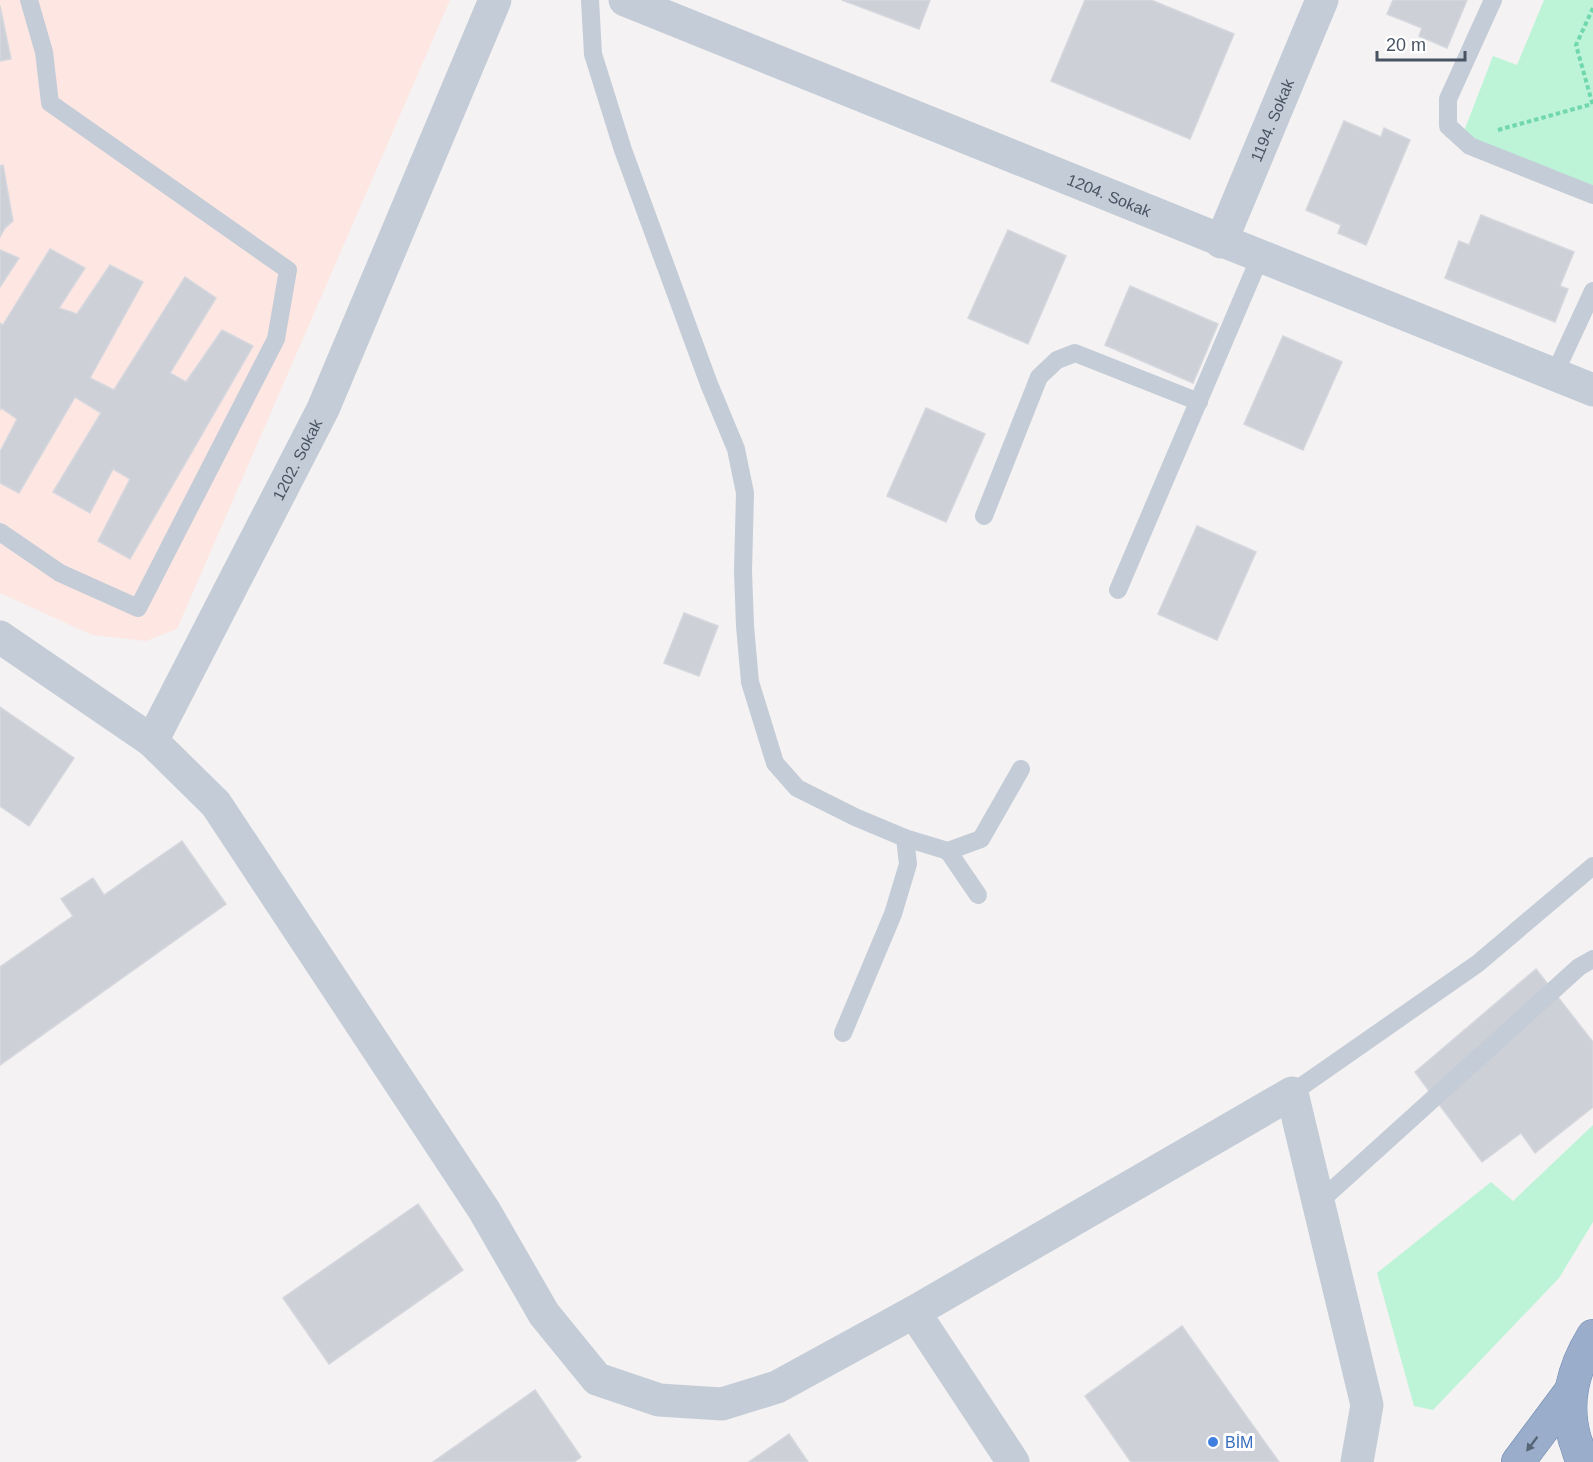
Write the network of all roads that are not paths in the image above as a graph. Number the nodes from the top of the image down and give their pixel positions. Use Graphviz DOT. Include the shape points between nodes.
graph roads {
  1 [pos="30,0"];
  2 [pos="495,0"];
  3 [pos="590,0"];
  4 [pos="625,0"];
  5 [pos="1320,0"];
  6 [pos="1493,0"];
  7 [pos="1593,195"];
  8 [pos="1221,242"];
  9 [pos="1260,257"];
  10 [pos="1593,291"];
  11 [pos="1554,375"];
  12 [pos="1593,390"];
  13 [pos="1199,402"];
  14 [pos="984,516"];
  15 [pos="0,532"];
  16 [pos="1118,590"];
  17 [pos="0,637"];
  18 [pos="152,741"];
  19 [pos="1021,769"];
  20 [pos="905,838"];
  21 [pos="948,851"];
  22 [pos="1593,866"];
  23 [pos="978,895"];
  24 [pos="1593,959"];
  25 [pos="843,1033"];
  26 [pos="1292,1093"];
  27 [pos="1318,1202"];
  28 [pos="914,1312"];
  29 [pos="1593,1336"];
  30 [pos="1570,1391"];
  31 [pos="1013,1462"];
  32 [pos="1357,1462"];
  33 [pos="1518,1462"];
  34 [pos="1583,1462"];
  1 -- 15 [label="lane" via="44,52 50,103 288,270 276,339 138,608 60,573"];
  2 -- 18 [label="street, 1202. Sokak" via="323,409"];
  3 -- 20 [label="lane" via="593,54 623,150 736,449 745,493 743,571 750,682 775,763 797,788"];
  4 -- 8 [label="street, 1204. Sokak"];
  5 -- 8 [label="street, 1194. Sokak"];
  6 -- 7 [label="lane" via="1448,99 1448,126 1470,147"];
  8 -- 9 [label="street, 1204. Sokak"];
  9 -- 11 [label="street, 1204. Sokak"];
  9 -- 13 [label="lane"];
  10 -- 11 [label="lane"];
  11 -- 12 [label="street, 1204. Sokak"];
  13 -- 14 [label="lane" via="1075,353 1057,360 1039,377"];
  13 -- 16 [label="lane"];
  17 -- 18 [label="street"];
  18 -- 28 [label="street" via="216,804 484,1210 544,1314 597,1379 659,1400 722,1404 777,1387"];
  19 -- 21 [label="lane" via="981,839"];
  20 -- 21 [label="lane"];
  20 -- 25 [label="lane" via="908,864 893,914"];
  21 -- 23 [label="lane"];
  22 -- 26 [label="lane" via="1477,964"];
  24 -- 27 [label="lane" via="1579,967"];
  26 -- 27 [label="street"];
  26 -- 28 [label="street"];
  27 -- 32 [label="street" via="1367,1405"];
  28 -- 31 [label="street"];
  29 -- 30 [label="highway" via="1580,1358"];
  30 -- 33 [label="highway, one-way"];
  30 -- 34 [label="highway" via="1571,1425"];
}
